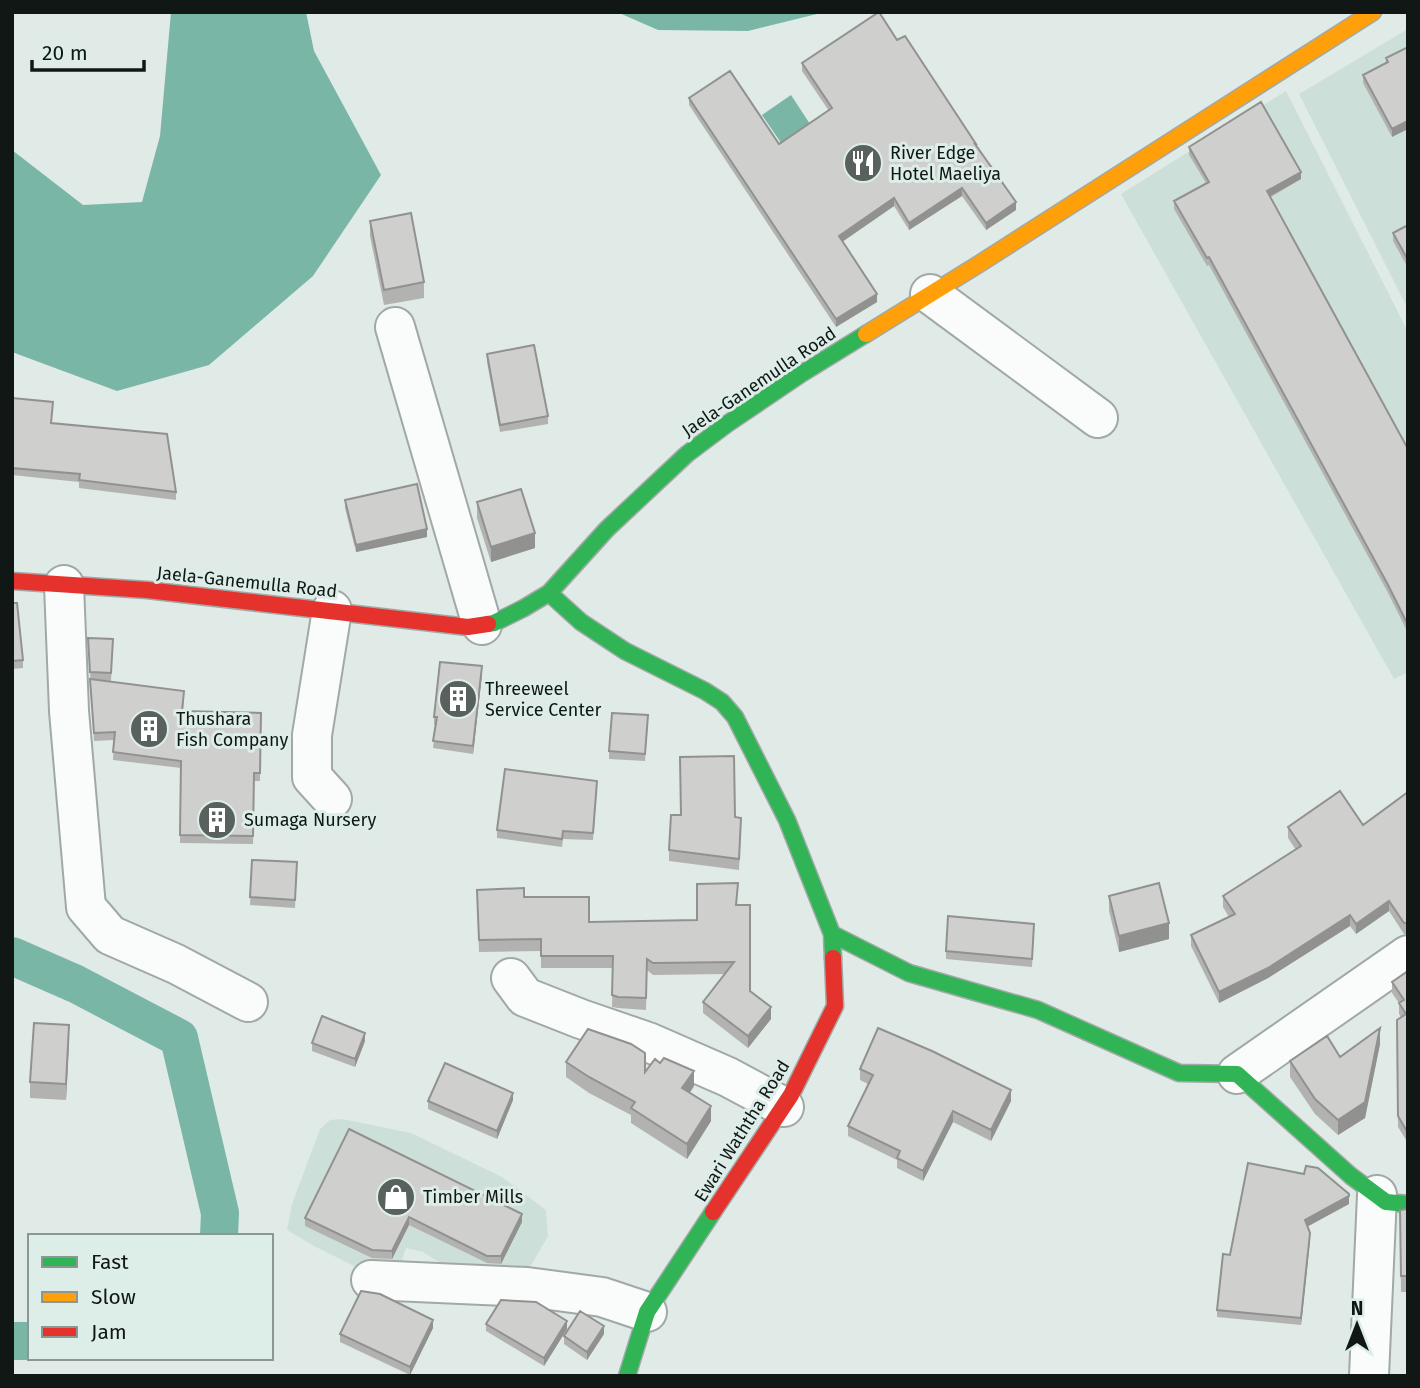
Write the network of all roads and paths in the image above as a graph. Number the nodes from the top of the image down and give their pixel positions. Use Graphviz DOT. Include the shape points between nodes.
graph roads {
  1 [pos="1373,12"];
  2 [pos="930,294"];
  3 [pos="396,327"];
  4 [pos="1098,418"];
  5 [pos="12,581"];
  6 [pos="64,585"];
  7 [pos="549,593"];
  8 [pos="331,610"];
  9 [pos="482,625"];
  10 [pos="331,799"];
  11 [pos="832,934"];
  12 [pos="1408,955"];
  13 [pos="511,978"];
  14 [pos="248,1002"];
  15 [pos="1237,1074"];
  16 [pos="784,1107"];
  17 [pos="1392,1200"];
  18 [pos="371,1280"];
  19 [pos="647,1312"];
  20 [pos="627,1376"];
  21 [pos="1369,1376"];
  1 -- 2 [label="street, Jaela-Ganemulla Road"];
  2 -- 4 [label="street"];
  2 -- 7 [label="street, Jaela-Ganemulla Road" via="801,374 687,454"];
  3 -- 9 [label="street"];
  5 -- 6 [label="street, Jaela-Ganemulla Road"];
  6 -- 8 [label="street, Jaela-Ganemulla Road"];
  6 -- 14 [label="street" via="69,711 86,907 110,935"];
  7 -- 9 [label="street, Jaela-Ganemulla Road"];
  7 -- 11 [label="street, Ewari Waththa Road" via="625,651 705,691 729,709 788,820"];
  8 -- 9 [label="street, Jaela-Ganemulla Road"];
  8 -- 10 [label="street" via="312,735 312,777"];
  11 -- 15 [label="street" via="909,973 1038,1010 1179,1073"];
  11 -- 16 [label="street, Ewari Waththa Road" via="835,1006"];
  12 -- 15 [label="street"];
  13 -- 16 [label="street" via="525,997 648,1042"];
  15 -- 17 [label="street" via="1351,1175"];
  16 -- 19 [label="street, Ewari Waththa Road"];
  17 -- 21 [label="street"];
  18 -- 19 [label="street" via="527,1287 602,1297"];
  19 -- 20 [label="street, Ewari Waththa Road"];
}
